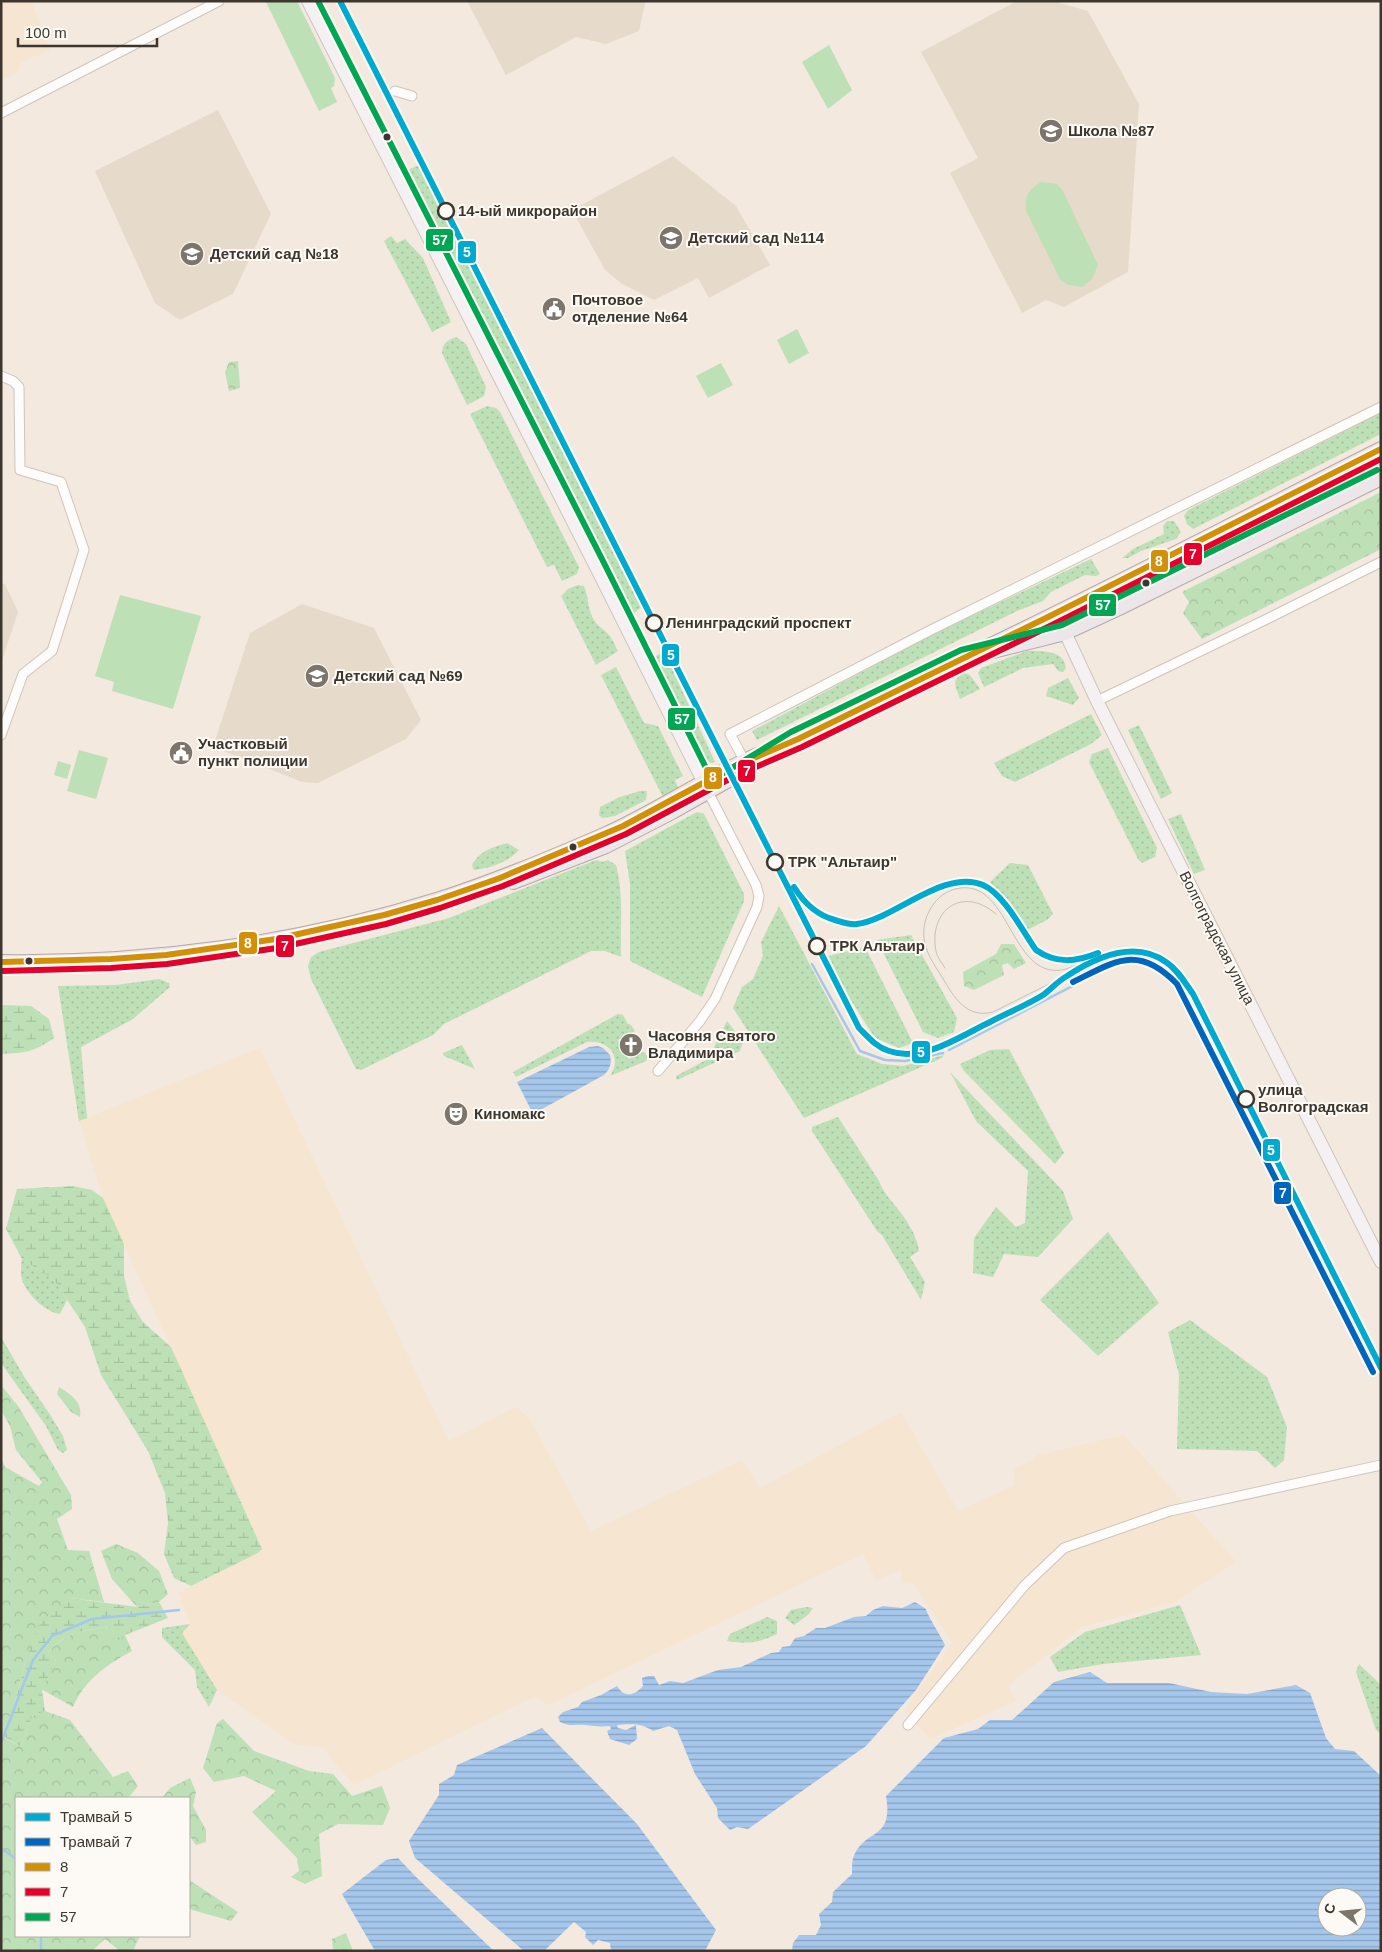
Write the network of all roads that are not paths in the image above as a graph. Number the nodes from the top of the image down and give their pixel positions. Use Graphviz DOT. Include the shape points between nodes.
graph roads {
  1 [pos="219,1"];
  2 [pos="308,1"];
  3 [pos="395,91"];
  4 [pos="412,96"];
  5 [pos="1,113"];
  6 [pos="1,376"];
  7 [pos="1381,407"];
  8 [pos="1381,449"];
  9 [pos="1381,478"];
  10 [pos="1381,562"];
  11 [pos="1056,614"];
  12 [pos="1066,633"];
  13 [pos="965,658"];
  14 [pos="1097,701"];
  15 [pos="1,735"];
  16 [pos="747,765"];
  17 [pos="706,788"];
  18 [pos="1,962"];
  19 [pos="1,971"];
  20 [pos="658,1071"];
  21 [pos="1381,1262"];
  22 [pos="1381,1466"];
  23 [pos="908,1725"];
  1 -- 5 [label="street"];
  2 -- 17 [label="street"];
  3 -- 4 [label="street"];
  6 -- 15 [label="street" via="19,386 20,470 61,482 84,550 52,651 23,674"];
  7 -- 16 [label="street" via="929,631 730,734"];
  8 -- 11 [label="main road"];
  9 -- 12 [label="main road"];
  10 -- 14 [label="street"];
  11 -- 12 [label="street, Волгоградская улица"];
  11 -- 13 [label="main road"];
  12 -- 13 [label="main road"];
  12 -- 14 [label="street, Волгоградская улица"];
  13 -- 16 [label="main road"];
  14 -- 21 [label="street, Волгоградская улица"];
  16 -- 17 [label="main road"];
  17 -- 18 [label="main road" via="572,849 474,888 403,910 308,932 180,954 61,963"];
  17 -- 19 [label="main road" via="606,846 475,897 405,919 293,944 176,963 61,972"];
  17 -- 20 [label="street" via="759,896 756,910 715,999 700,1022"];
  22 -- 23 [label="street" via="1170,1511 1064,1548 1025,1585"];
}
